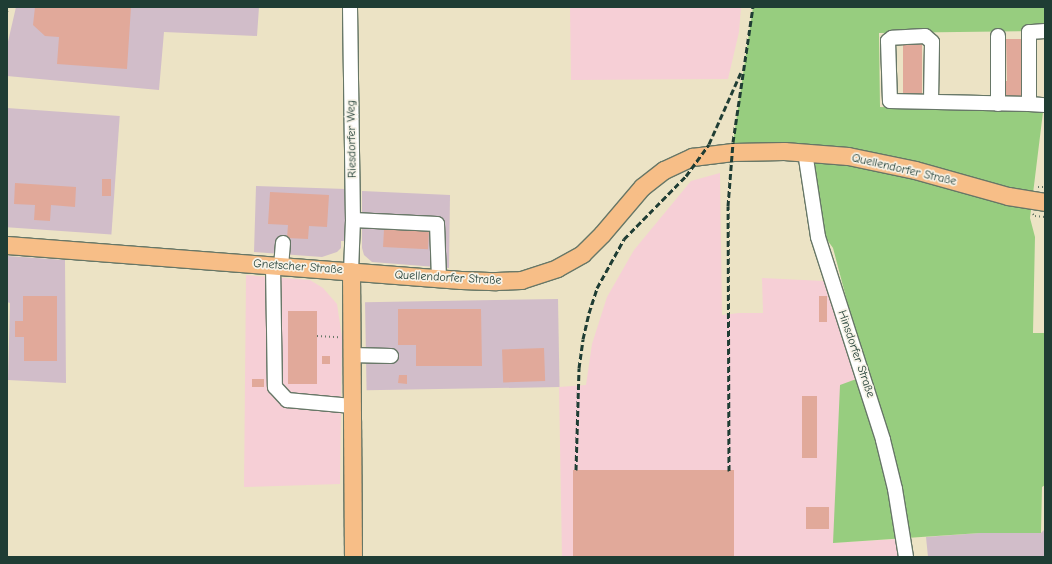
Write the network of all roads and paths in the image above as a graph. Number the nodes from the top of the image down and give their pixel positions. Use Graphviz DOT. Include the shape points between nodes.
graph roads {
  1 [pos="8,7"];
  2 [pos="350,7"];
  3 [pos="7,12"];
  4 [pos="1045,31"];
  5 [pos="998,36"];
  6 [pos="931,102"];
  7 [pos="998,104"];
  8 [pos="1029,104"];
  9 [pos="1045,105"];
  10 [pos="805,152"];
  11 [pos="1045,187"];
  12 [pos="1031,188"];
  13 [pos="1045,202"];
  14 [pos="353,220"];
  15 [pos="282,243"];
  16 [pos="7,245"];
  17 [pos="277,266"];
  18 [pos="351,271"];
  19 [pos="439,279"];
  20 [pos="317,336"];
  21 [pos="351,337"];
  22 [pos="351,356"];
  23 [pos="391,356"];
  24 [pos="352,406"];
  25 [pos="353,557"];
  26 [pos="906,557"];
  1 -- 3 [label="path"];
  2 -- 14 [label="street, Riesdorfer Weg"];
  4 -- 8 [label="street" via="1029,32"];
  5 -- 7 [label="street"];
  6 -- 6 [label="street" via="890,101 888,41 892,38 925,36 932,42"];
  6 -- 7 [label="street"];
  7 -- 8 [label="street"];
  8 -- 9 [label="street"];
  10 -- 13 [label="main road, Quellendorfer Straße" via="886,163 991,192"];
  10 -- 19 [label="main road, Quellendorfer Straße" via="733,152 683,160 648,181 592,244 570,262 534,277 509,281"];
  10 -- 26 [label="street, Hinsdorfer Straße" via="820,242 883,440 895,489"];
  11 -- 12 [label="path"];
  14 -- 18 [label="street, Riesdorfer Weg"];
  14 -- 19 [label="street" via="437,224"];
  15 -- 17 [label="street"];
  16 -- 17 [label="main road, Gnetscher Straße"];
  17 -- 18 [label="main road, Gnetscher Straße"];
  17 -- 24 [label="street" via="275,387 287,400"];
  18 -- 19 [label="main road, Quellendorfer Straße"];
  18 -- 21 [label="main road, Gnetscher Straße"];
  20 -- 21 [label="path"];
  21 -- 22 [label="main road, Gnetscher Straße"];
  22 -- 23 [label="street"];
  22 -- 24 [label="main road, Gnetscher Straße"];
  24 -- 25 [label="main road, Gnetscher Straße"];
}
